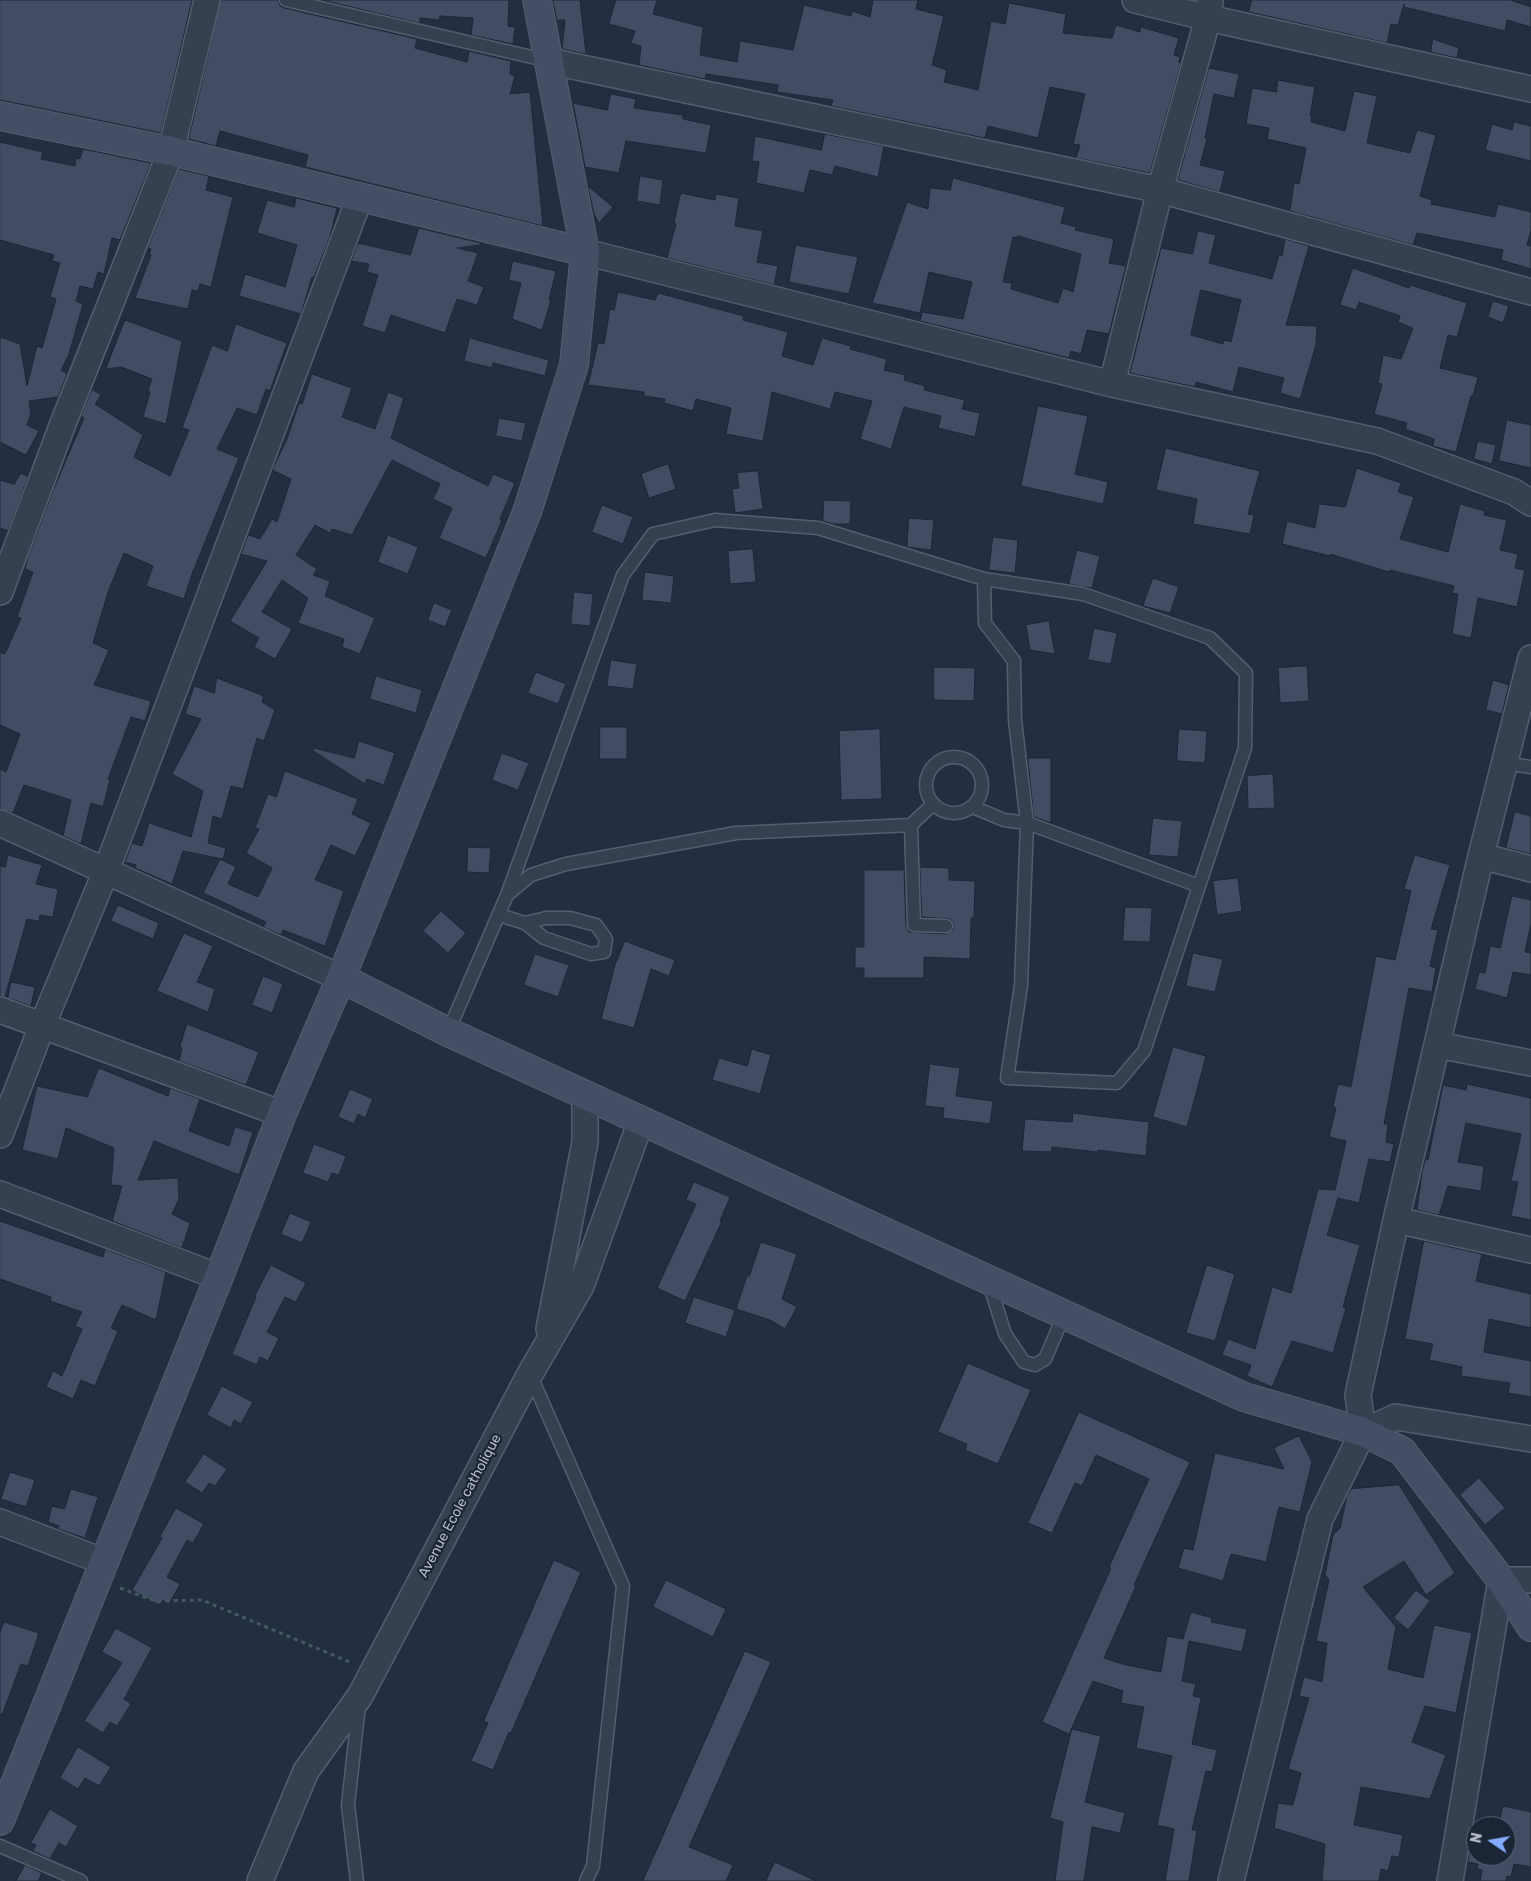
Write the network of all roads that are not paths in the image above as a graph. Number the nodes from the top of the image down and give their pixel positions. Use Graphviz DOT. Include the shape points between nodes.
graph roads {
  1 [pos="207,0"];
  2 [pos="286,0"];
  3 [pos="538,0"];
  4 [pos="1135,0"];
  5 [pos="1209,9"];
  6 [pos="548,61"];
  7 [pos="1531,89"];
  8 [pos="0,116"];
  9 [pos="171,151"];
  10 [pos="1160,190"];
  11 [pos="360,197"];
  12 [pos="585,252"];
  13 [pos="1531,292"];
  14 [pos="1112,384"];
  15 [pos="1531,503"];
  16 [pos="984,579"];
  17 [pos="0,592"];
  18 [pos="1531,658"];
  19 [pos="1505,763"];
  20 [pos="1531,767"];
  21 [pos="932,805"];
  22 [pos="974,807"];
  23 [pos="0,823"];
  24 [pos="1027,823"];
  25 [pos="910,825"];
  26 [pos="1481,856"];
  27 [pos="1531,869"];
  28 [pos="106,871"];
  29 [pos="1199,886"];
  30 [pos="507,895"];
  31 [pos="498,915"];
  32 [pos="525,924"];
  33 [pos="946,926"];
  34 [pos="341,978"];
  35 [pos="0,1010"];
  36 [pos="42,1026"];
  37 [pos="448,1032"];
  38 [pos="1436,1045"];
  39 [pos="1531,1063"];
  40 [pos="585,1095"];
  41 [pos="282,1114"];
  42 [pos="641,1121"];
  43 [pos="0,1135"];
  44 [pos="0,1194"];
  45 [pos="1396,1220"];
  46 [pos="1531,1250"];
  47 [pos="219,1278"];
  48 [pos="989,1280"];
  49 [pos="1064,1315"];
  50 [pos="546,1346"];
  51 [pos="530,1374"];
  52 [pos="1363,1432"];
  53 [pos="1531,1439"];
  54 [pos="0,1522"];
  55 [pos="101,1571"];
  56 [pos="1501,1580"];
  57 [pos="1531,1580"];
  58 [pos="1531,1627"];
  59 [pos="360,1696"];
  60 [pos="6,1792"];
  61 [pos="0,1821"];
  62 [pos="0,1846"];
  63 [pos="81,1881"];
  64 [pos="260,1881"];
  65 [pos="357,1881"];
  66 [pos="586,1881"];
  67 [pos="1231,1881"];
  68 [pos="1450,1881"];
  1 -- 9 [label="street"];
  2 -- 6 [label="lane"];
  3 -- 6 [label="street"];
  4 -- 5 [label="street"];
  5 -- 7 [label="street"];
  5 -- 10 [label="street"];
  6 -- 10 [label="street"];
  6 -- 12 [label="street"];
  8 -- 9 [label="street"];
  9 -- 11 [label="street"];
  9 -- 17 [label="street"];
  10 -- 13 [label="street"];
  10 -- 14 [label="street"];
  11 -- 12 [label="street"];
  11 -- 28 [label="street"];
  12 -- 14 [label="street"];
  12 -- 34 [label="street" via="574,365 527,512"];
  14 -- 15 [label="street" via="1377,441 1514,492"];
  16 -- 24 [label="lane" via="985,623 1014,661 1014,720"];
  16 -- 29 [label="lane" via="1083,594 1210,638 1246,673 1245,748"];
  16 -- 30 [label="lane" via="818,528 715,520 653,534 622,576"];
  18 -- 19 [label="street"];
  19 -- 20 [label="lane"];
  19 -- 26 [label="street"];
  21 -- 22 [label="lane" via="945,813 960,814"];
  21 -- 22 [label="lane" via="926,791 926,776 935,764 948,757 963,757 976,766 982,779 982,794"];
  21 -- 25 [label="lane"];
  22 -- 24 [label="lane" via="1004,820"];
  23 -- 28 [label="street"];
  24 -- 29 [label="lane"];
  24 -- 29 [label="lane" via="1020,986 1007,1078 1117,1083 1144,1051"];
  25 -- 30 [label="lane" via="727,834 566,864 531,875"];
  25 -- 33 [label="lane" via="914,926"];
  26 -- 27 [label="street"];
  26 -- 38 [label="street"];
  28 -- 34 [label="street"];
  28 -- 36 [label="street"];
  30 -- 31 [label="lane"];
  31 -- 32 [label="lane"];
  31 -- 37 [label="lane"];
  32 -- 32 [label="lane" via="544,938 591,954 604,952 606,938 596,925 570,918 546,918"];
  34 -- 37 [label="street"];
  34 -- 41 [label="street"];
  35 -- 36 [label="street"];
  36 -- 41 [label="street"];
  36 -- 43 [label="street"];
  37 -- 40 [label="street"];
  38 -- 39 [label="street"];
  38 -- 45 [label="street"];
  40 -- 42 [label="street"];
  40 -- 50 [label="street" via="585,1142"];
  41 -- 47 [label="street"];
  42 -- 48 [label="street"];
  42 -- 50 [label="street, Avenue Ecole catholique" via="581,1286"];
  44 -- 47 [label="street"];
  45 -- 46 [label="street"];
  45 -- 52 [label="street" via="1358,1395"];
  47 -- 55 [label="street"];
  48 -- 49 [label="street"];
  48 -- 49 [label="lane" via="1005,1334 1024,1362 1035,1365 1045,1359"];
  49 -- 52 [label="street" via="1244,1398"];
  50 -- 51 [label="street, Avenue Ecole catholique"];
  51 -- 59 [label="street, Avenue Ecole catholique"];
  51 -- 66 [label="lane" via="623,1586 593,1866"];
  52 -- 53 [label="street" via="1396,1417"];
  52 -- 56 [label="street" via="1402,1451"];
  52 -- 67 [label="street" via="1320,1519"];
  54 -- 55 [label="street"];
  55 -- 60 [label="street"];
  56 -- 57 [label="street"];
  56 -- 58 [label="street"];
  56 -- 68 [label="street"];
  59 -- 64 [label="street, Avenue Ecole catholique" via="306,1771"];
  59 -- 65 [label="lane" via="348,1805"];
  60 -- 61 [label="street"];
  62 -- 63 [label="lane"];
}
